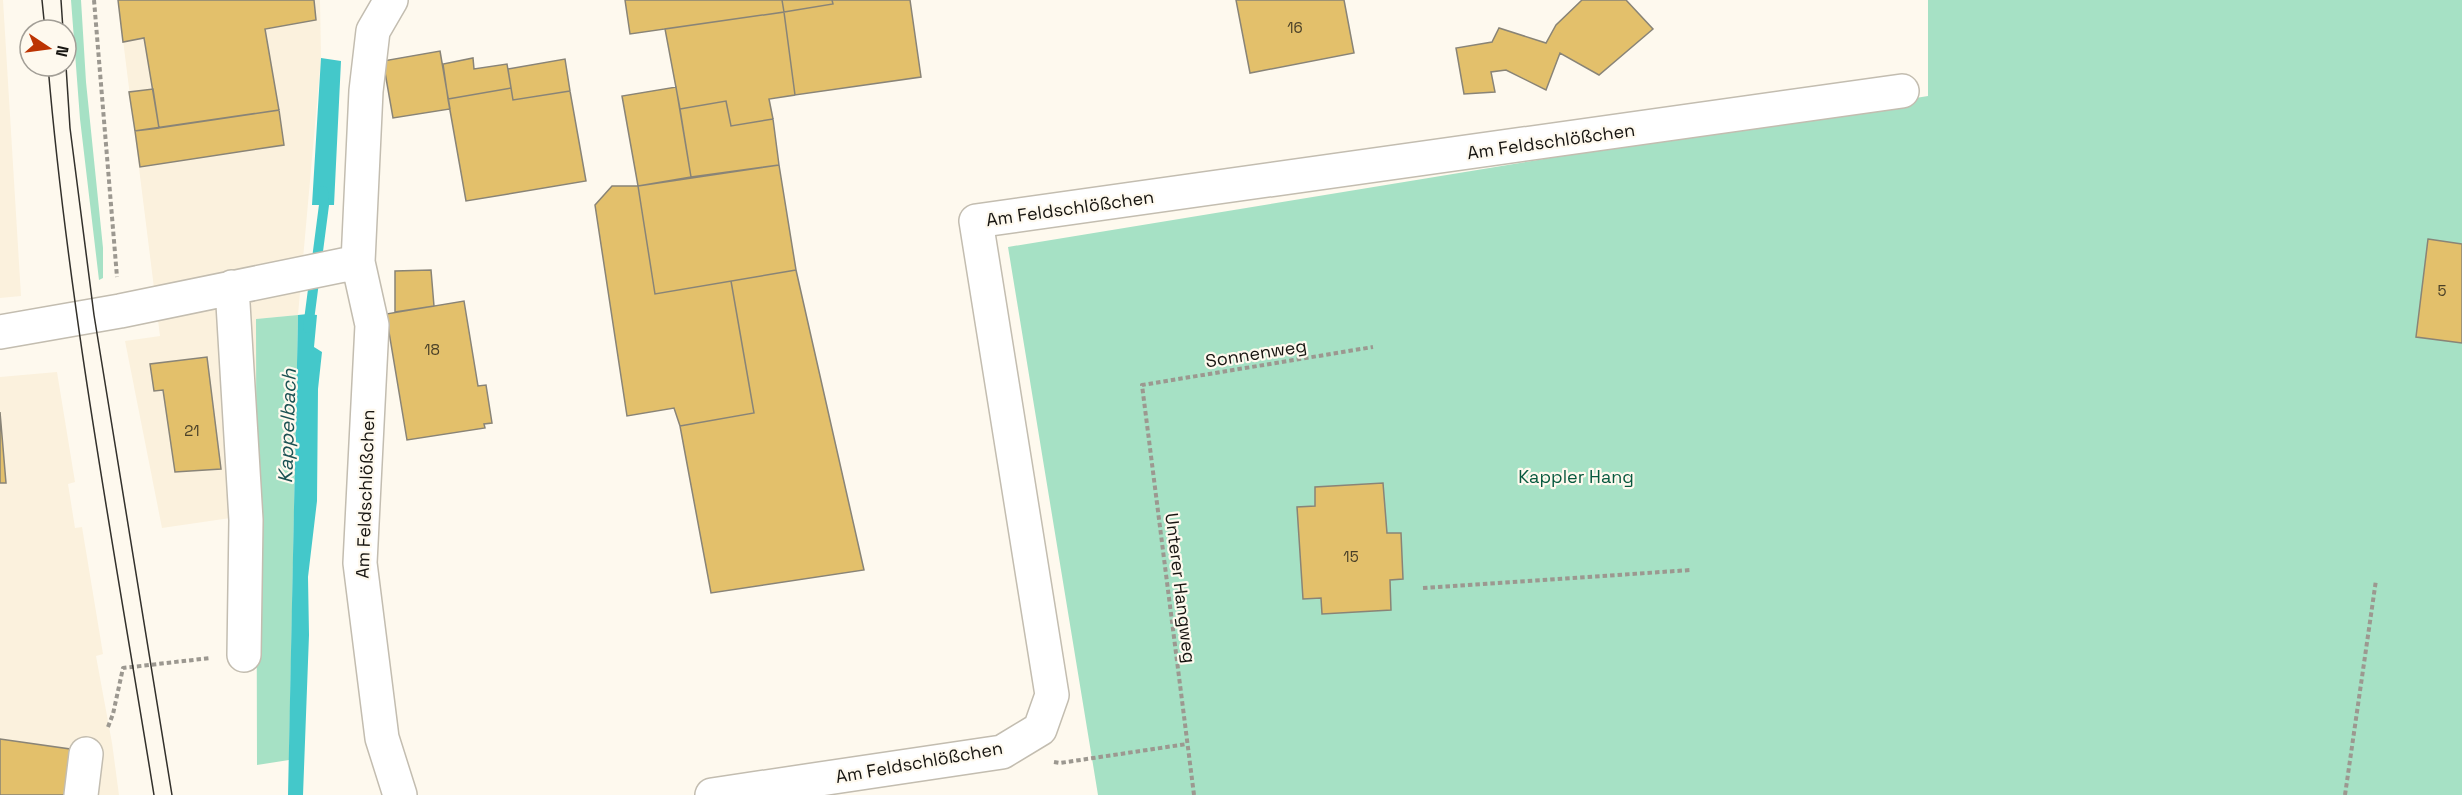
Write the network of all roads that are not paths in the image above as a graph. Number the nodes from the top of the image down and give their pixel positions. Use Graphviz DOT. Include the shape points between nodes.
graph roads {
  1 [pos="391,0"];
  2 [pos="1902,92"];
  3 [pos="358,262"];
  4 [pos="232,287"];
  5 [pos="0,332"];
  6 [pos="244,655"];
  7 [pos="86,753"];
  8 [pos="861,784"];
  9 [pos="81,795"];
  10 [pos="400,795"];
  11 [pos="712,795"];
  1 -- 3 [label="street, Am Feldschlößchen" via="373,32 366,91"];
  2 -- 8 [label="street, Am Feldschlößchen" via="976,221 1052,695 1040,729 1002,752"];
  3 -- 4 [label="street"];
  3 -- 10 [label="street, Am Feldschlößchen" via="372,325 360,563 382,738"];
  4 -- 5 [label="street"];
  4 -- 6 [label="street" via="246,520"];
  7 -- 9 [label="street"];
  8 -- 11 [label="street, Am Feldschlößchen"];
}
